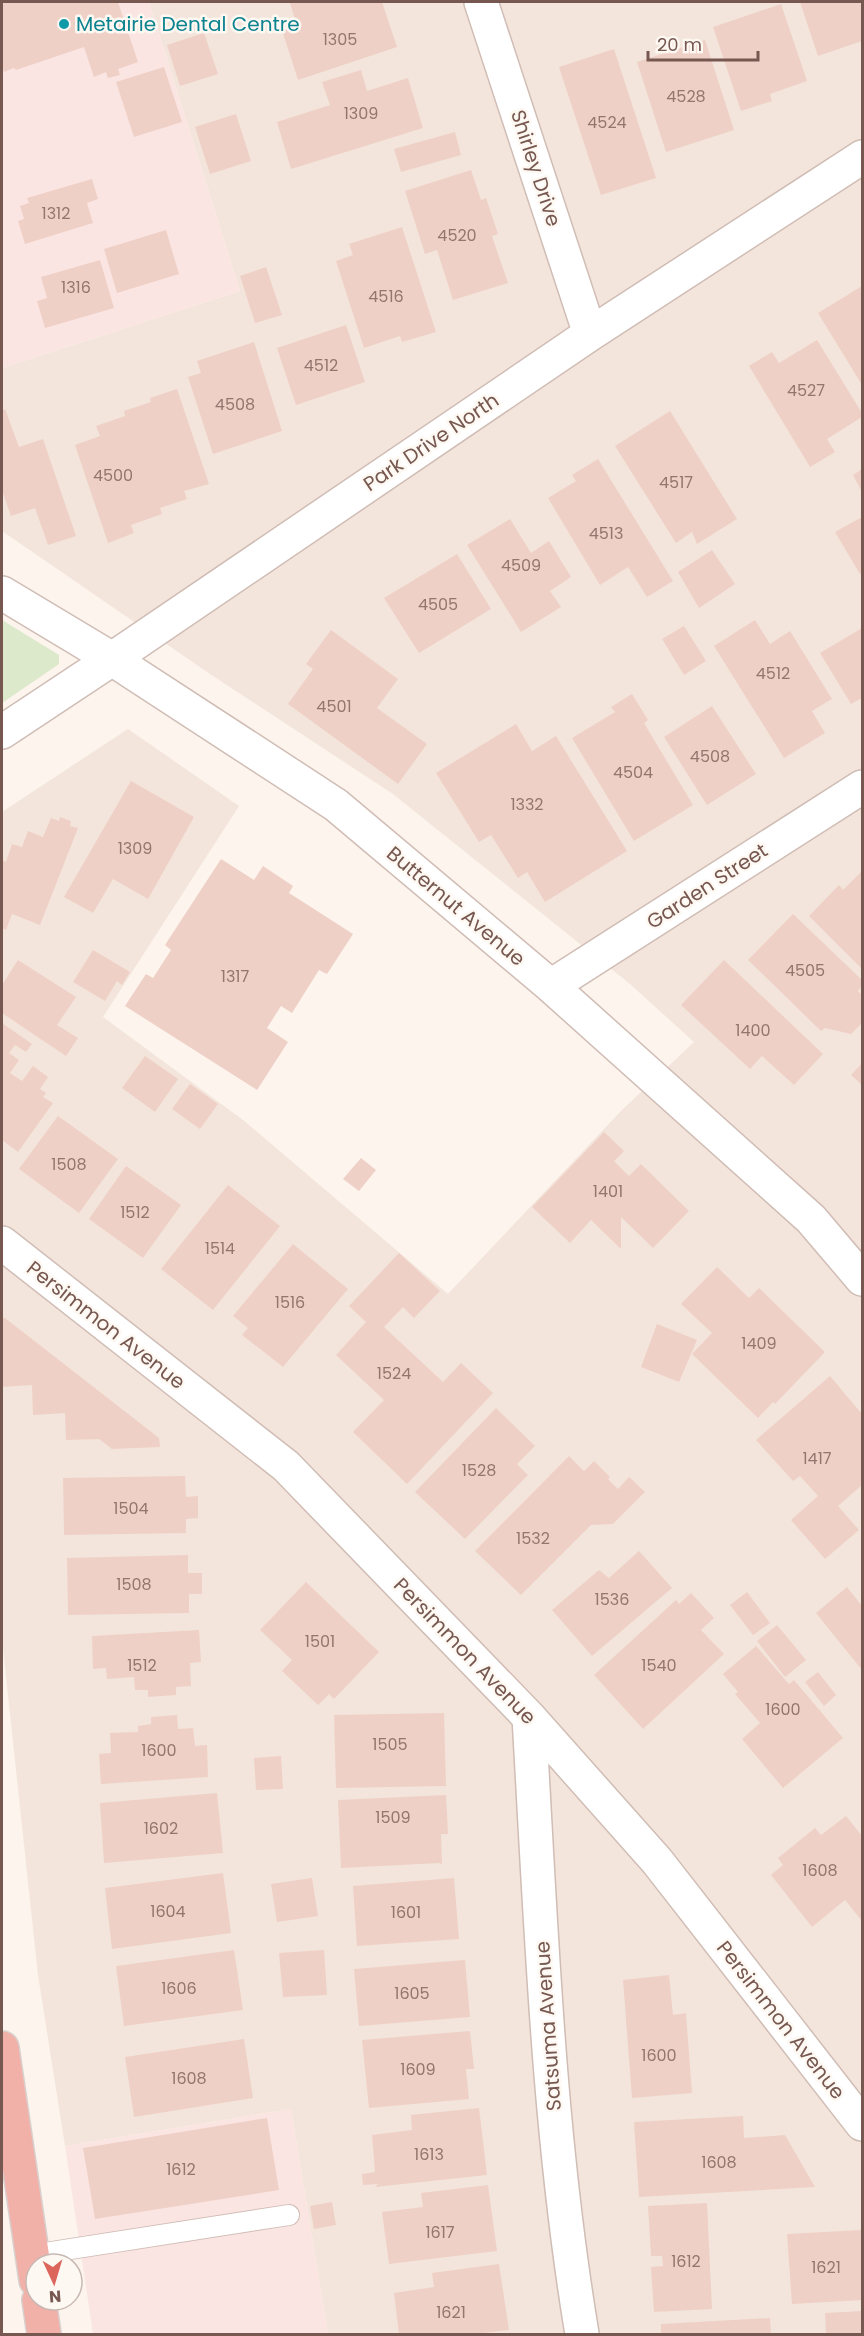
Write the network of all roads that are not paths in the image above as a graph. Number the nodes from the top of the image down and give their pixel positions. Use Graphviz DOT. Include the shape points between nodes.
graph roads {
  1 [pos="481,2"];
  2 [pos="862,157"];
  3 [pos="590,334"];
  4 [pos="2,593"];
  5 [pos="112,659"];
  6 [pos="2,732"];
  7 [pos="862,787"];
  8 [pos="551,986"];
  9 [pos="2,1243"];
  10 [pos="862,1280"];
  11 [pos="529,1717"];
  12 [pos="2,2048"];
  13 [pos="862,2124"];
  14 [pos="289,2215"];
  15 [pos="32,2252"];
  16 [pos="84,2257"];
  17 [pos="41,2312"];
  18 [pos="44,2334"];
  19 [pos="582,2334"];
  1 -- 3 [label="street, Shirley Drive"];
  2 -- 3 [label="street, Park Drive North"];
  3 -- 5 [label="street, Park Drive North"];
  4 -- 5 [label="street, Butternut Avenue"];
  5 -- 6 [label="street, Park Drive North"];
  5 -- 8 [label="street, Butternut Avenue" via="336,805"];
  7 -- 8 [label="street, Garden Street"];
  8 -- 10 [label="street, Butternut Avenue" via="811,1219"];
  9 -- 11 [label="street, Persimmon Avenue" via="285,1466"];
  11 -- 13 [label="street, Persimmon Avenue" via="657,1861"];
  11 -- 19 [label="street, Satsuma Avenue" via="550,2083"];
  12 -- 15 [label="highway"];
  14 -- 16 [label="lane"];
  17 -- 18 [label="highway"];
}
